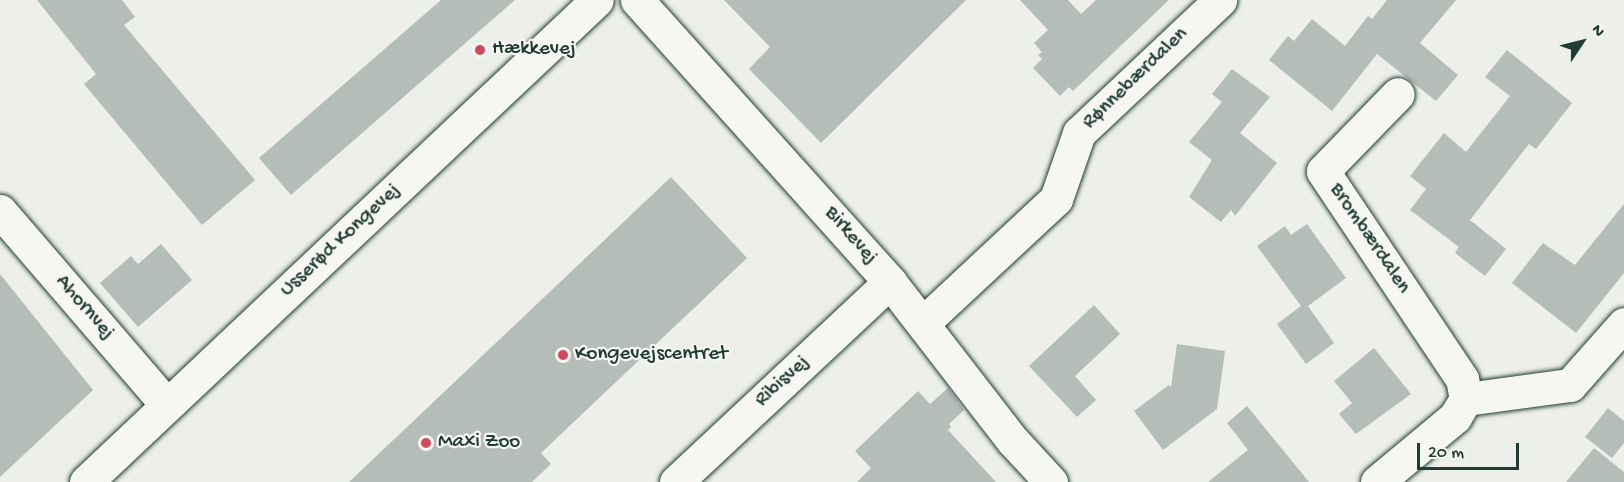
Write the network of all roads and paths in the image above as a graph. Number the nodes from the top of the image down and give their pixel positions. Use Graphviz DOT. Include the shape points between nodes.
graph roads {
  1 [pos="597,0"];
  2 [pos="637,0"];
  3 [pos="1220,0"];
  4 [pos="1398,94"];
  5 [pos="0,211"];
  6 [pos="890,282"];
  7 [pos="923,323"];
  8 [pos="1624,324"];
  9 [pos="1466,399"];
  10 [pos="167,405"];
  11 [pos="86,482"];
  12 [pos="676,482"];
  13 [pos="1051,482"];
  14 [pos="1377,482"];
  1 -- 10 [label="street, Usserød Kongevej"];
  2 -- 6 [label="street, Birkevej"];
  3 -- 7 [label="street, Rønnebærdalen" via="1080,133 1056,199"];
  4 -- 9 [label="street, Brombærdalen" via="1323,171 1462,380"];
  5 -- 10 [label="street, Ahornvej"];
  6 -- 7 [label="street, Birkevej"];
  6 -- 12 [label="street, Ribisvej"];
  7 -- 13 [label="street, Birkevej" via="1013,441"];
  8 -- 9 [label="street" via="1570,385"];
  9 -- 14 [label="street" via="1455,417"];
  10 -- 11 [label="street, Usserød Kongevej"];
}
